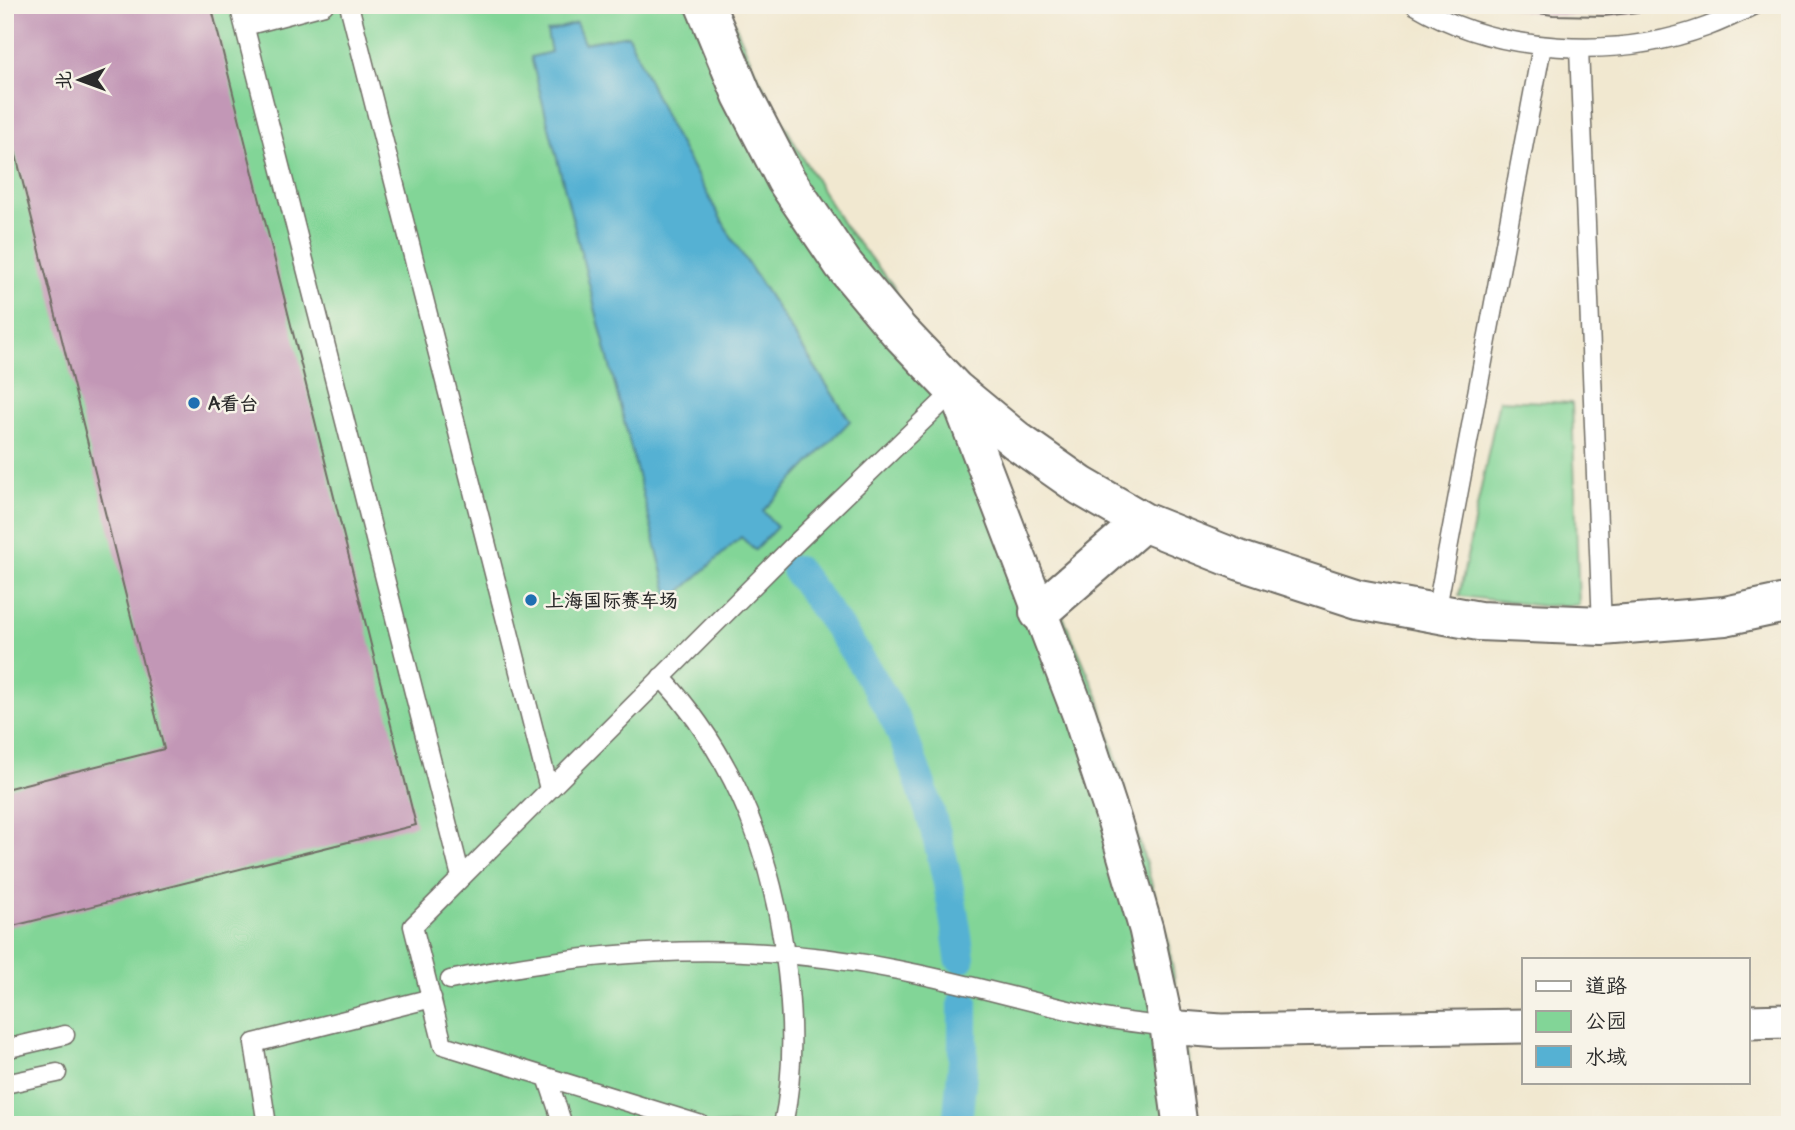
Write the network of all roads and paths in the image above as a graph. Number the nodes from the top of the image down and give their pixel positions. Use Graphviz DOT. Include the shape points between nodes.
graph roads {
  1 [pos="239,5"];
  2 [pos="324,5"];
  3 [pos="349,5"];
  4 [pos="705,5"];
  5 [pos="1415,5"];
  6 [pos="1755,5"];
  7 [pos="245,26"];
  8 [pos="1542,46"];
  9 [pos="1578,48"];
  10 [pos="955,390"];
  11 [pos="1143,522"];
  12 [pos="1790,602"];
  13 [pos="1039,612"];
  14 [pos="1436,613"];
  15 [pos="1602,626"];
  16 [pos="661,677"];
  17 [pos="549,789"];
  18 [pos="461,877"];
  19 [pos="786,956"];
  20 [pos="450,980"];
  21 [pos="432,998"];
  22 [pos="1790,1021"];
  23 [pos="1750,1022"];
  24 [pos="1522,1026"];
  25 [pos="1167,1027"];
  26 [pos="65,1035"];
  27 [pos="5,1049"];
  28 [pos="57,1073"];
  29 [pos="547,1077"];
  30 [pos="5,1084"];
  31 [pos="267,1125"];
  32 [pos="563,1125"];
  33 [pos="702,1125"];
  34 [pos="783,1125"];
  35 [pos="1180,1125"];
  1 -- 7 [label="lane"];
  2 -- 7 [label="lane"];
  3 -- 17 [label="lane"];
  4 -- 10 [label="street" via="742,95 786,180 843,264"];
  5 -- 8 [label="lane" via="1483,33"];
  6 -- 9 [label="lane" via="1705,28 1643,44"];
  7 -- 18 [label="lane"];
  8 -- 9 [label="lane"];
  8 -- 14 [label="lane"];
  9 -- 15 [label="lane"];
  10 -- 11 [label="street" via="1027,448"];
  10 -- 13 [label="street"];
  10 -- 16 [label="lane"];
  11 -- 13 [label="street"];
  11 -- 14 [label="street" via="1241,561 1358,599"];
  12 -- 15 [label="street" via="1725,616"];
  13 -- 25 [label="street" via="1115,823 1146,929"];
  14 -- 15 [label="street" via="1479,621"];
  16 -- 17 [label="lane"];
  16 -- 19 [label="lane" via="704,730 743,799 770,871"];
  17 -- 18 [label="lane"];
  18 -- 21 [label="lane" via="413,926"];
  19 -- 20 [label="lane" via="691,951 615,954 510,967"];
  19 -- 25 [label="lane" via="897,970 1106,1018"];
  19 -- 34 [label="lane" via="792,1035"];
  21 -- 29 [label="lane" via="443,1045"];
  21 -- 31 [label="lane" via="254,1043"];
  22 -- 23 [label="street"];
  24 -- 25 [label="street" via="1221,1031"];
  25 -- 35 [label="street"];
  26 -- 27 [label="lane"];
  28 -- 30 [label="lane"];
  29 -- 32 [label="lane"];
  29 -- 33 [label="lane"];
}
